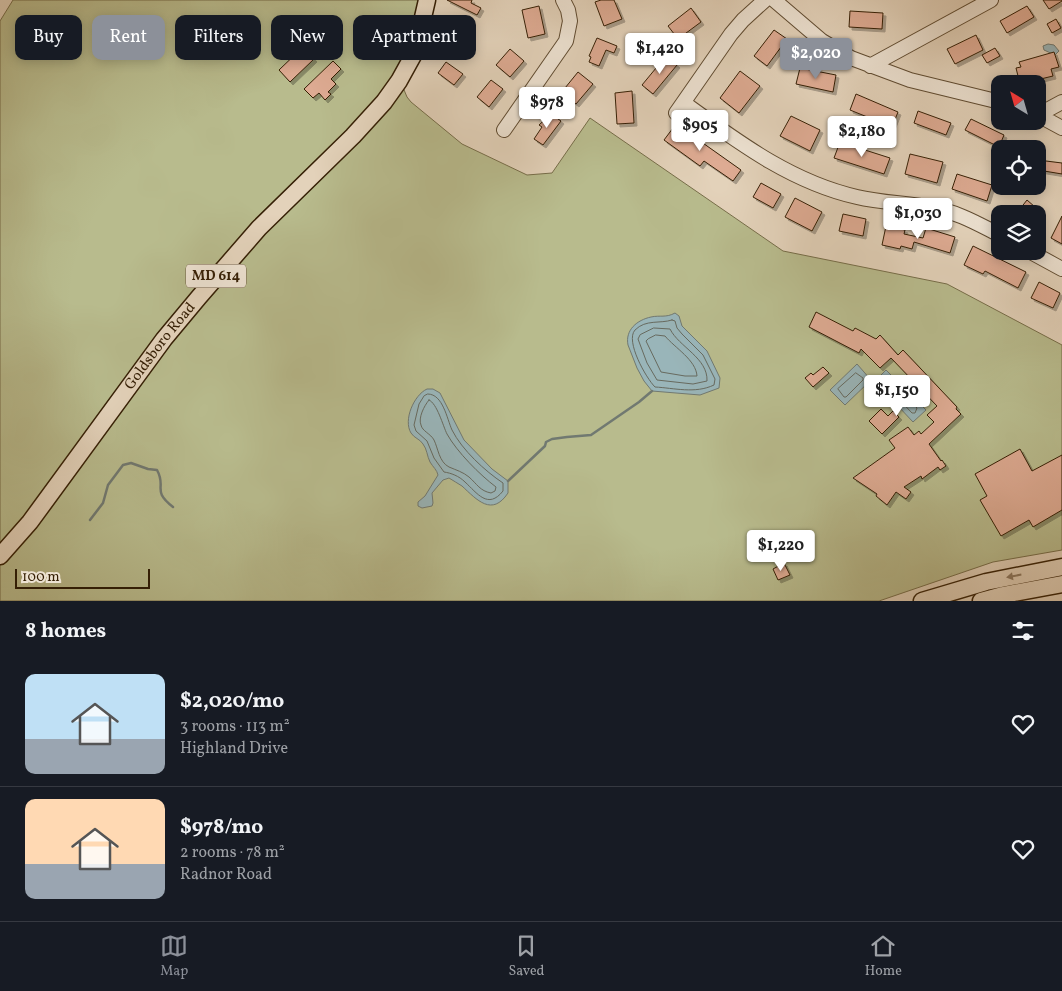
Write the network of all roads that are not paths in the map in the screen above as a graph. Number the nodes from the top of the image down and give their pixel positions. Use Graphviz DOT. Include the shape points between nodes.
graph roads {
  1 [pos="427,0"];
  2 [pos="563,0"];
  3 [pos="765,0"];
  4 [pos="774,0"];
  5 [pos="991,0"];
  6 [pos="870,66"];
  7 [pos="991,100"];
  8 [pos="1062,102"];
  9 [pos="1046,111"];
  10 [pos="1046,119"];
  11 [pos="1062,128"];
  12 [pos="504,130"];
  13 [pos="991,230"];
  14 [pos="1046,260"];
  15 [pos="1062,269"];
  16 [pos="0,556"];
  17 [pos="1062,567"];
  18 [pos="986,582"];
  19 [pos="1062,584"];
  20 [pos="985,600"];
  21 [pos="922,601"];
  1 -- 16 [label="main road, Goldsboro Road / MD 614" via="415,52 400,81 384,102 259,228 199,297 164,339 30,522"];
  2 -- 12 [label="street" via="570,21 566,41"];
  3 -- 13 [label="street" via="731,34 680,108 798,177 858,198 935,208 968,218"];
  4 -- 6 [label="street" via="822,41"];
  5 -- 6 [label="street"];
  6 -- 7 [label="street" via="910,80"];
  8 -- 9 [label="street"];
  10 -- 11 [label="street"];
  14 -- 15 [label="street"];
  17 -- 18 [label="main road, one-way"];
  18 -- 20 [label="street"];
  18 -- 21 [label="main road"];
  19 -- 20 [label="main road"];
}
